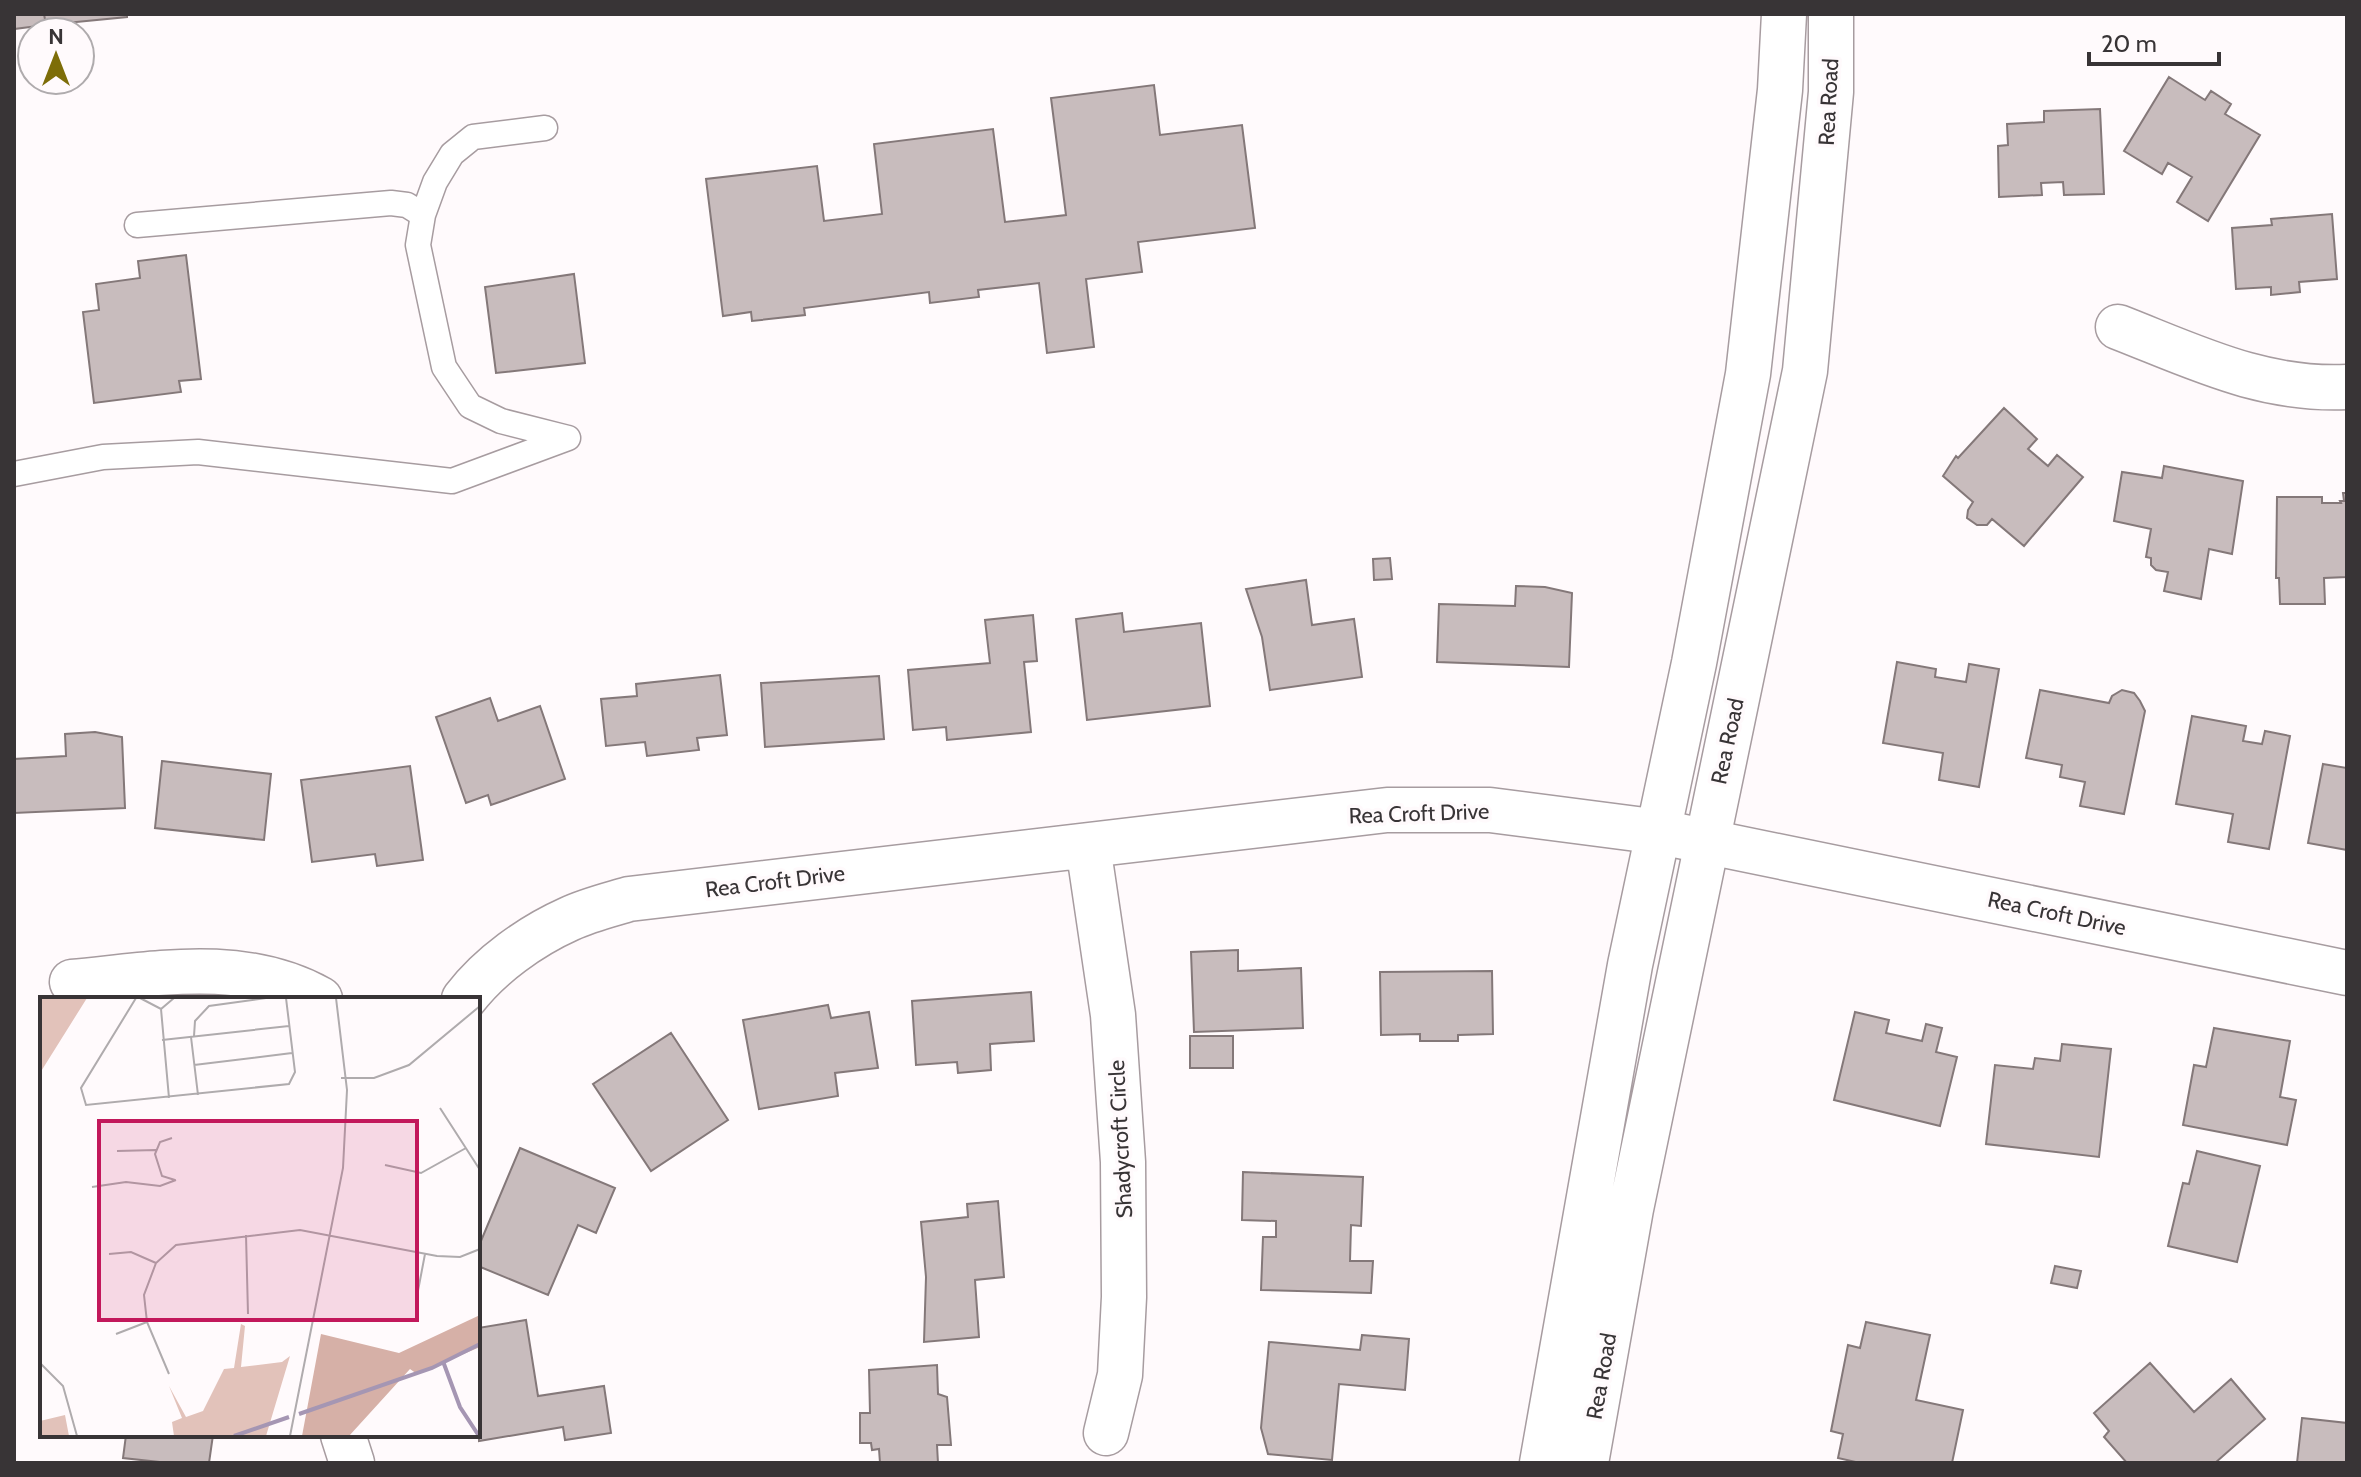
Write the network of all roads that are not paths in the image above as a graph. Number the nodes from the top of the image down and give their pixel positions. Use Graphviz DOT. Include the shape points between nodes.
graph roads {
  1 [pos="1784,14"];
  2 [pos="1831,14"];
  3 [pos="545,128"];
  4 [pos="423,215"];
  5 [pos="137,225"];
  6 [pos="2118,327"];
  7 [pos="2347,387"];
  8 [pos="14,474"];
  9 [pos="1660,832"];
  10 [pos="1707,842"];
  11 [pos="1088,846"];
  12 [pos="2347,973"];
  13 [pos="72,982"];
  14 [pos="316,997"];
  15 [pos="466,997"];
  16 [pos="1106,1433"];
  17 [pos="344,1437"];
  18 [pos="352,1463"];
  19 [pos="1542,1463"];
  20 [pos="1586,1463"];
  1 -- 9 [label="street, Rea Road" via="1748,374"];
  2 -- 10 [label="street, Rea Road" via="1831,92 1805,371"];
  3 -- 4 [label="lane" via="473,137 452,154"];
  4 -- 5 [label="lane" via="391,203"];
  4 -- 8 [label="lane" via="418,245 444,367 470,406 501,421 568,438 452,481 198,452 103,457"];
  6 -- 7 [label="street" via="2244,376 2312,389"];
  9 -- 10 [label="street, Rea Croft Drive"];
  9 -- 11 [label="street, Rea Croft Drive" via="1490,810 1387,810"];
  9 -- 19 [label="street, Rea Road" via="1630,965"];
  10 -- 12 [label="street, Rea Croft Drive"];
  10 -- 20 [label="street, Rea Road" via="1631,1209"];
  11 -- 15 [label="street, Rea Croft Drive" via="629,899 543,932 493,968"];
  11 -- 16 [label="street, Shadycroft Circle" via="1113,1015 1123,1162 1120,1375"];
  13 -- 14 [label="street" via="234,971"];
  17 -- 18 [label="street"];
}
